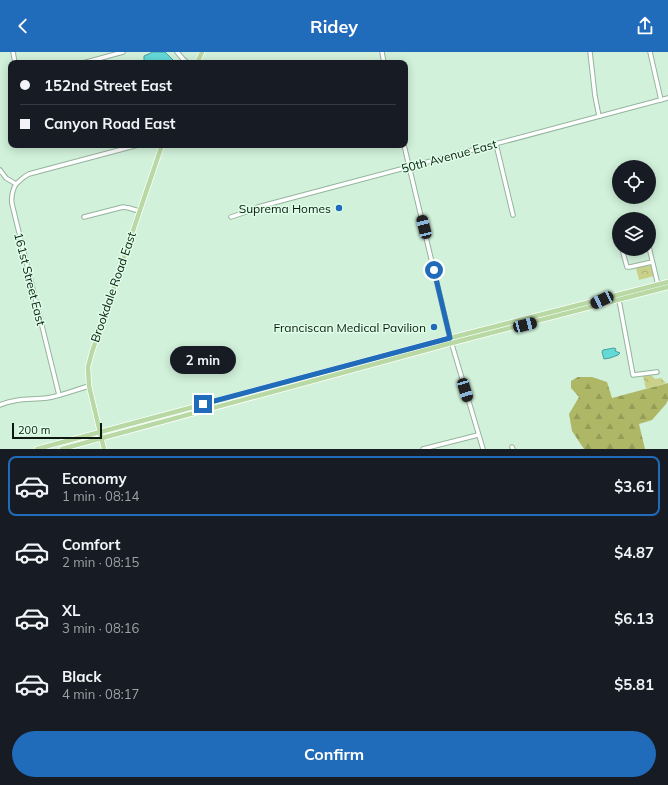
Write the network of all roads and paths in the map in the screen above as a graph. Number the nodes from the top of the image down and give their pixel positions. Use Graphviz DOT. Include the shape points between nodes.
graph roads {
  1 [pos="124,52"];
  2 [pos="177,52"];
  3 [pos="590,52"];
  4 [pos="650,52"];
  5 [pos="94,60"];
  6 [pos="184,60"];
  7 [pos="668,98"];
  8 [pos="661,100"];
  9 [pos="599,116"];
  10 [pos="496,144"];
  11 [pos="127,148"];
  12 [pos="161,148"];
  13 [pos="405,148"];
  14 [pos="409,166"];
  15 [pos="0,170"];
  16 [pos="16,184"];
  17 [pos="139,211"];
  18 [pos="513,215"];
  19 [pos="230,216"];
  20 [pos="84,217"];
  21 [pos="624,256"];
  22 [pos="651,256"];
  23 [pos="652,262"];
  24 [pos="668,282"];
  25 [pos="658,285"];
  26 [pos="668,287"];
  27 [pos="611,296"];
  28 [pos="620,300"];
  29 [pos="592,307"];
  30 [pos="451,341"];
  31 [pos="657,372"];
  32 [pos="89,386"];
  33 [pos="59,395"];
  34 [pos="0,404"];
  35 [pos="100,432"];
  36 [pos="478,435"];
  37 [pos="101,438"];
  38 [pos="37,449"];
  39 [pos="62,449"];
  40 [pos="104,449"];
  41 [pos="423,449"];
  42 [pos="483,449"];
  1 -- 5 [label="street"];
  2 -- 6 [label="street"];
  3 -- 9 [label="street"];
  4 -- 8 [label="street"];
  7 -- 8 [label="street, 50th Avenue East"];
  8 -- 9 [label="street, 50th Avenue East"];
  9 -- 10 [label="street, 50th Avenue East"];
  10 -- 14 [label="street, 50th Avenue East"];
  10 -- 18 [label="street"];
  11 -- 16 [label="street" via="29,174"];
  12 -- 17 [label="main road, Brookdale Road East"];
  13 -- 14 [label="street"];
  14 -- 19 [label="street, 50th Avenue East"];
  14 -- 30 [label="street"];
  15 -- 16 [label="street" via="6,178"];
  16 -- 33 [label="street, 161st Street East" via="12,204"];
  17 -- 20 [label="street" via="123,207"];
  17 -- 32 [label="main road, Brookdale Road East" via="90,358"];
  21 -- 23 [label="street" via="627,267"];
  22 -- 23 [label="street"];
  23 -- 25 [label="street"];
  24 -- 25 [label="main road"];
  25 -- 27 [label="main road"];
  26 -- 28 [label="main road"];
  27 -- 29 [label="main road"];
  27 -- 30 [label="main road"];
  28 -- 29 [label="main road"];
  28 -- 31 [label="street" via="633,374"];
  29 -- 30 [label="main road"];
  30 -- 35 [label="main road"];
  30 -- 36 [label="street"];
  30 -- 37 [label="main road"];
  32 -- 33 [label="street"];
  32 -- 35 [label="main road, Brookdale Road East"];
  33 -- 34 [label="street"];
  35 -- 37 [label="main road, Brookdale Road East"];
  35 -- 38 [label="main road"];
  36 -- 41 [label="street"];
  36 -- 42 [label="street"];
  37 -- 39 [label="main road"];
  37 -- 40 [label="main road, Brookdale Road East"];
}
